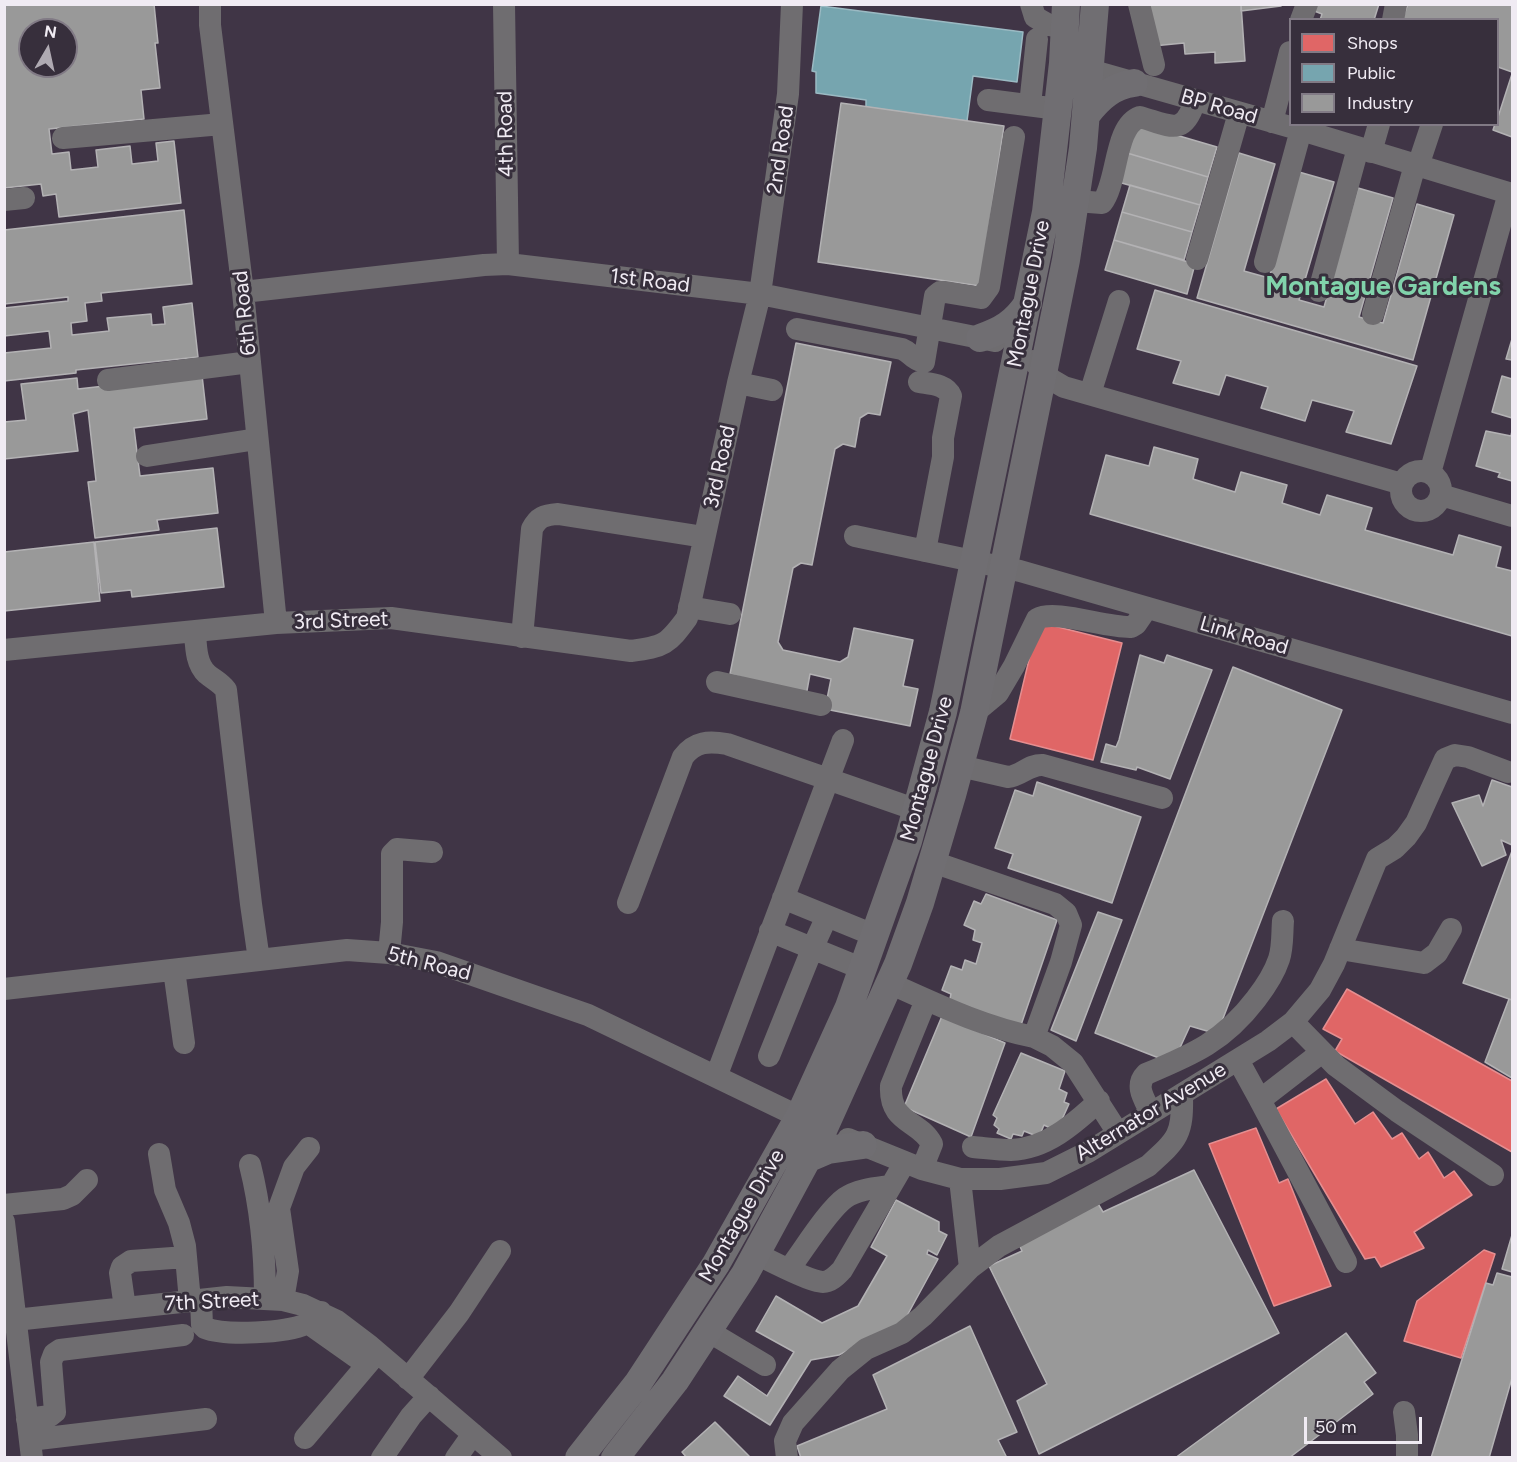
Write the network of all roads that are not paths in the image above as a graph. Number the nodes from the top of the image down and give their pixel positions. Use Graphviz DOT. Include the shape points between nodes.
graph roads {
  1 [pos="210,4"];
  2 [pos="504,4"];
  3 [pos="792,4"];
  4 [pos="1031,4"];
  5 [pos="1095,4"];
  6 [pos="1139,4"];
  7 [pos="1065,16"];
  8 [pos="1037,39"];
  9 [pos="1289,56"];
  10 [pos="1063,63"];
  11 [pos="1090,70"];
  12 [pos="1144,74"];
  13 [pos="988,100"];
  14 [pos="1195,100"];
  15 [pos="1044,107"];
  16 [pos="1239,113"];
  17 [pos="1087,114"];
  18 [pos="1272,122"];
  19 [pos="222,124"];
  20 [pos="1378,126"];
  21 [pos="1431,126"];
  22 [pos="1301,130"];
  23 [pos="1014,136"];
  24 [pos="63,138"];
  25 [pos="1083,148"];
  26 [pos="1365,150"];
  27 [pos="1118,153"];
  28 [pos="1417,165"];
  29 [pos="1511,193"];
  30 [pos="1076,201"];
  31 [pos="1197,260"];
  32 [pos="1265,262"];
  33 [pos="508,264"];
  34 [pos="1319,291"];
  35 [pos="243,292"];
  36 [pos="760,294"];
  37 [pos="1119,301"];
  38 [pos="1028,303"];
  39 [pos="1373,314"];
  40 [pos="930,327"];
  41 [pos="797,329"];
  42 [pos="980,338"];
  43 [pos="1019,346"];
  44 [pos="250,362"];
  45 [pos="1043,371"];
  46 [pos="922,372"];
  47 [pos="108,380"];
  48 [pos="738,383"];
  49 [pos="772,390"];
  50 [pos="1090,394"];
  51 [pos="257,439"];
  52 [pos="147,456"];
  53 [pos="1430,473"];
  54 [pos="1402,484"];
  55 [pos="1441,495"];
  56 [pos="1512,516"];
  57 [pos="855,536"];
  58 [pos="704,537"];
  59 [pos="925,551"];
  60 [pos="975,562"];
  61 [pos="1004,567"];
  62 [pos="1079,588"];
  63 [pos="689,607"];
  64 [pos="1147,608"];
  65 [pos="730,614"];
  66 [pos="1071,619"];
  67 [pos="276,623"];
  68 [pos="195,632"];
  69 [pos="522,637"];
  70 [pos="673,638"];
  71 [pos="4,650"];
  72 [pos="717,682"];
  73 [pos="821,705"];
  74 [pos="974,713"];
  75 [pos="1512,713"];
  76 [pos="843,740"];
  77 [pos="960,766"];
  78 [pos="1508,772"];
  79 [pos="828,780"];
  80 [pos="1162,798"];
  81 [pos="917,810"];
  82 [pos="432,852"];
  83 [pos="933,862"];
  84 [pos="783,898"];
  85 [pos="628,903"];
  86 [pos="827,916"];
  87 [pos="1283,921"];
  88 [pos="1451,928"];
  89 [pos="770,931"];
  90 [pos="876,936"];
  91 [pos="813,947"];
  92 [pos="1340,949"];
  93 [pos="389,953"];
  94 [pos="259,960"];
  95 [pos="863,969"];
  96 [pos="174,970"];
  97 [pos="889,983"];
  98 [pos="4,989"];
  99 [pos="926,1000"];
  100 [pos="1293,1022"];
  101 [pos="1034,1037"];
  102 [pos="184,1043"];
  103 [pos="1322,1052"];
  104 [pos="769,1056"];
  105 [pos="1238,1060"];
  106 [pos="716,1077"];
  107 [pos="1182,1094"];
  108 [pos="1260,1100"];
  109 [pos="1099,1101"];
  110 [pos="1151,1113"];
  111 [pos="811,1123"];
  112 [pos="1118,1133"];
  113 [pos="1054,1137"];
  114 [pos="863,1145"];
  115 [pos="973,1147"];
  116 [pos="309,1148"];
  117 [pos="159,1154"];
  118 [pos="807,1159"];
  119 [pos="1064,1164"];
  120 [pos="250,1165"];
  121 [pos="913,1165"];
  122 [pos="1493,1175"];
  123 [pos="960,1179"];
  124 [pos="87,1180"];
  125 [pos="891,1186"];
  126 [pos="4,1205"];
  127 [pos="4,1222"];
  128 [pos="500,1251"];
  129 [pos="756,1254"];
  130 [pos="186,1257"];
  131 [pos="1346,1262"];
  132 [pos="970,1268"];
  133 [pos="789,1269"];
  134 [pos="274,1299"];
  135 [pos="196,1300"];
  136 [pos="125,1308"];
  137 [pos="315,1318"];
  138 [pos="15,1320"];
  139 [pos="708,1331"];
  140 [pos="183,1335"];
  141 [pos="372,1358"];
  142 [pos="13,1361"];
  143 [pos="765,1365"];
  144 [pos="408,1379"];
  145 [pos="429,1396"];
  146 [pos="1404,1412"];
  147 [pos="206,1419"];
  148 [pos="473,1434"];
  149 [pos="305,1438"];
  150 [pos="29,1439"];
  151 [pos="381,1458"];
  152 [pos="456,1458"];
  153 [pos="501,1458"];
  154 [pos="579,1458"];
  155 [pos="615,1458"];
  156 [pos="787,1458"];
  157 [pos="1407,1458"];
  1 -- 19 [label="street, 6th Road"];
  2 -- 33 [label="street, 4th Road"];
  3 -- 36 [label="street, 2nd Road" via="788,94"];
  4 -- 7 [label="street" via="1035,17 1049,25"];
  5 -- 11 [label="main road, Montague Drive"];
  6 -- 12 [label="street"];
  7 -- 10 [label="main road, Montague Drive"];
  8 -- 15 [label="street"];
  9 -- 18 [label="street"];
  10 -- 11 [label="street, BP Road"];
  10 -- 15 [label="main road, Montague Drive"];
  11 -- 12 [label="street, BP Road"];
  11 -- 17 [label="main road, Montague Drive"];
  12 -- 14 [label="street, BP Road"];
  12 -- 17 [label="main road" via="1107,92"];
  13 -- 15 [label="street"];
  14 -- 16 [label="street, BP Road"];
  14 -- 27 [label="street" via="1190,117 1175,127 1135,118"];
  15 -- 38 [label="main road, Montague Drive" via="1046,212"];
  16 -- 18 [label="street, BP Road"];
  16 -- 31 [label="street"];
  17 -- 25 [label="main road, Montague Drive"];
  18 -- 22 [label="street, BP Road"];
  19 -- 24 [label="street"];
  19 -- 35 [label="street, 6th Road"];
  20 -- 26 [label="street"];
  21 -- 28 [label="street"];
  22 -- 26 [label="street, BP Road"];
  22 -- 32 [label="street"];
  23 -- 40 [label="street" via="989,287 981,298 940,292 935,296"];
  25 -- 27 [label="street"];
  25 -- 30 [label="main road, Montague Drive"];
  26 -- 28 [label="street, BP Road"];
  26 -- 34 [label="street"];
  27 -- 30 [label="street" via="1109,192 1102,203"];
  28 -- 29 [label="street, BP Road"];
  28 -- 39 [label="street"];
  29 -- 53 [label="street"];
  30 -- 45 [label="main road, Montague Drive"];
  33 -- 35 [label="street, 1st Road"];
  33 -- 36 [label="street, 1st Road"];
  35 -- 44 [label="street, 6th Road"];
  36 -- 40 [label="street, 1st Road"];
  36 -- 48 [label="street, 3rd Road"];
  37 -- 50 [label="street"];
  38 -- 42 [label="main road" via="1008,326"];
  38 -- 43 [label="main road, Montague Drive"];
  40 -- 42 [label="street, 1st Road"];
  40 -- 46 [label="street"];
  41 -- 46 [label="street" via="902,349"];
  42 -- 43 [label="street, 1st Road"];
  43 -- 45 [label="street"];
  43 -- 60 [label="main road, Montague Drive"];
  44 -- 47 [label="street"];
  44 -- 51 [label="street, 6th Road"];
  45 -- 50 [label="street" via="1064,387"];
  45 -- 61 [label="main road, Montague Drive"];
  46 -- 59 [label="street" via="949,390 951,396"];
  48 -- 49 [label="street"];
  48 -- 58 [label="street, 3rd Road"];
  50 -- 54 [label="street"];
  51 -- 52 [label="street"];
  51 -- 67 [label="street, 6th Road"];
  53 -- 54 [label="street" via="1416,471"];
  53 -- 55 [label="street" via="1440,483"];
  54 -- 55 [label="street" via="1402,498 1418,511 1432,508"];
  55 -- 56 [label="street"];
  57 -- 59 [label="street, Link Road"];
  58 -- 63 [label="street, 3rd Road"];
  58 -- 69 [label="street" via="545,515 536,520 532,529"];
  59 -- 60 [label="street, Link Road"];
  60 -- 61 [label="street, Link Road"];
  60 -- 81 [label="main road, Montague Drive" via="944,712"];
  61 -- 62 [label="street, Link Road"];
  61 -- 74 [label="main road, Montague Drive"];
  62 -- 64 [label="street, Link Road"];
  62 -- 66 [label="street"];
  63 -- 65 [label="street"];
  63 -- 70 [label="street, 3rd Road" via="687,618"];
  64 -- 66 [label="street" via="1131,627"];
  64 -- 75 [label="street, Link Road"];
  66 -- 74 [label="street" via="1052,615 1037,619 998,693"];
  67 -- 68 [label="street, 3rd Street"];
  67 -- 69 [label="street, 3rd Street" via="391,618"];
  68 -- 71 [label="street, 3rd Street"];
  68 -- 94 [label="street" via="201,666 226,690"];
  69 -- 70 [label="street, 3rd Street" via="632,651 654,648"];
  72 -- 73 [label="street"];
  74 -- 77 [label="main road, Montague Drive"];
  76 -- 79 [label="street"];
  77 -- 80 [label="street" via="1013,777 1031,766 1043,765"];
  77 -- 83 [label="main road, Montague Drive"];
  78 -- 92 [label="street, Alternator Avenue" via="1468,757 1455,755 1445,759 1416,823 1395,848 1377,859"];
  79 -- 81 [label="street"];
  79 -- 84 [label="street"];
  79 -- 85 [label="street" via="727,744 698,744 683,757"];
  81 -- 90 [label="main road, Montague Drive"];
  82 -- 93 [label="street" via="397,849 392,854"];
  83 -- 97 [label="main road, Montague Drive"];
  83 -- 101 [label="street" via="1055,904 1066,913 1071,925"];
  84 -- 86 [label="street"];
  84 -- 89 [label="street"];
  86 -- 90 [label="street"];
  86 -- 91 [label="street"];
  87 -- 110 [label="street" via="1280,956 1270,981 1241,1018 1193,1054 1142,1078 1140,1089"];
  88 -- 92 [label="street" via="1437,953 1424,963"];
  89 -- 91 [label="street"];
  89 -- 106 [label="street"];
  90 -- 95 [label="main road, Montague Drive"];
  91 -- 95 [label="street"];
  91 -- 104 [label="street"];
  92 -- 100 [label="street, Alternator Avenue" via="1320,990"];
  93 -- 94 [label="street, 5th Road" via="347,950"];
  93 -- 106 [label="street, 5th Road" via="436,962 588,1015"];
  94 -- 96 [label="street, 5th Road"];
  95 -- 111 [label="main road, Montague Drive"];
  96 -- 98 [label="street, 5th Road"];
  96 -- 102 [label="street"];
  97 -- 99 [label="street"];
  97 -- 111 [label="main road, Montague Drive"];
  99 -- 101 [label="street" via="985,1024"];
  99 -- 121 [label="street" via="891,1086 894,1107 932,1144"];
  100 -- 103 [label="street"];
  100 -- 105 [label="street, Alternator Avenue"];
  101 -- 109 [label="street" via="1073,1063"];
  103 -- 108 [label="street"];
  103 -- 122 [label="street" via="1396,1111"];
  105 -- 107 [label="street, Alternator Avenue"];
  105 -- 108 [label="street"];
  106 -- 111 [label="street, 5th Road"];
  107 -- 110 [label="street, Alternator Avenue"];
  107 -- 132 [label="street" via="1183,1121 1178,1134 1148,1166 999,1246"];
  108 -- 131 [label="street"];
  109 -- 112 [label="street"];
  109 -- 113 [label="street"];
  110 -- 112 [label="street, Alternator Avenue"];
  111 -- 114 [label="street, Alternator Avenue"];
  111 -- 118 [label="main road, Montague Drive"];
  111 -- 154 [label="main road, Montague Drive" via="638,1383"];
  112 -- 119 [label="street, Alternator Avenue"];
  113 -- 115 [label="street" via="1012,1150"];
  113 -- 119 [label="street"];
  114 -- 118 [label="main road" via="828,1150"];
  114 -- 121 [label="street, Alternator Avenue"];
  116 -- 134 [label="street" via="294,1167 279,1208 288,1271"];
  117 -- 130 [label="street" via="165,1190 179,1223"];
  118 -- 129 [label="main road, Montague Drive"];
  119 -- 123 [label="street, Alternator Avenue" via="1046,1173"];
  120 -- 134 [label="street" via="265,1270"];
  121 -- 123 [label="street, Alternator Avenue"];
  121 -- 125 [label="street"];
  123 -- 132 [label="street"];
  124 -- 126 [label="street" via="63,1199"];
  125 -- 133 [label="street" via="845,1198"];
  125 -- 133 [label="street" via="835,1278 823,1282"];
  127 -- 138 [label="street"];
  128 -- 144 [label="street"];
  129 -- 133 [label="street"];
  129 -- 139 [label="main road, Montague Drive"];
  130 -- 135 [label="street"];
  130 -- 136 [label="street" via="126,1263 120,1273"];
  132 -- 156 [label="street" via="902,1333 866,1349 840,1370 793,1423 785,1441"];
  134 -- 135 [label="street, 7th Street"];
  134 -- 137 [label="street, 7th Street"];
  135 -- 136 [label="street, 7th Street"];
  135 -- 137 [label="street" via="202,1325 223,1332 294,1328"];
  136 -- 138 [label="street, 7th Street"];
  137 -- 141 [label="street, 7th Street" via="337,1321"];
  138 -- 142 [label="street"];
  139 -- 143 [label="street"];
  139 -- 155 [label="main road, Montague Drive"];
  140 -- 150 [label="street" via="60,1350 54,1354 51,1362 55,1412"];
  141 -- 144 [label="street, 7th Street"];
  141 -- 149 [label="street"];
  142 -- 150 [label="street"];
  144 -- 145 [label="street, 7th Street"];
  145 -- 148 [label="street, 7th Street"];
  145 -- 151 [label="street"];
  146 -- 157 [label="street"];
  147 -- 150 [label="street"];
  148 -- 152 [label="street"];
  148 -- 153 [label="street, 7th Street"];
}
